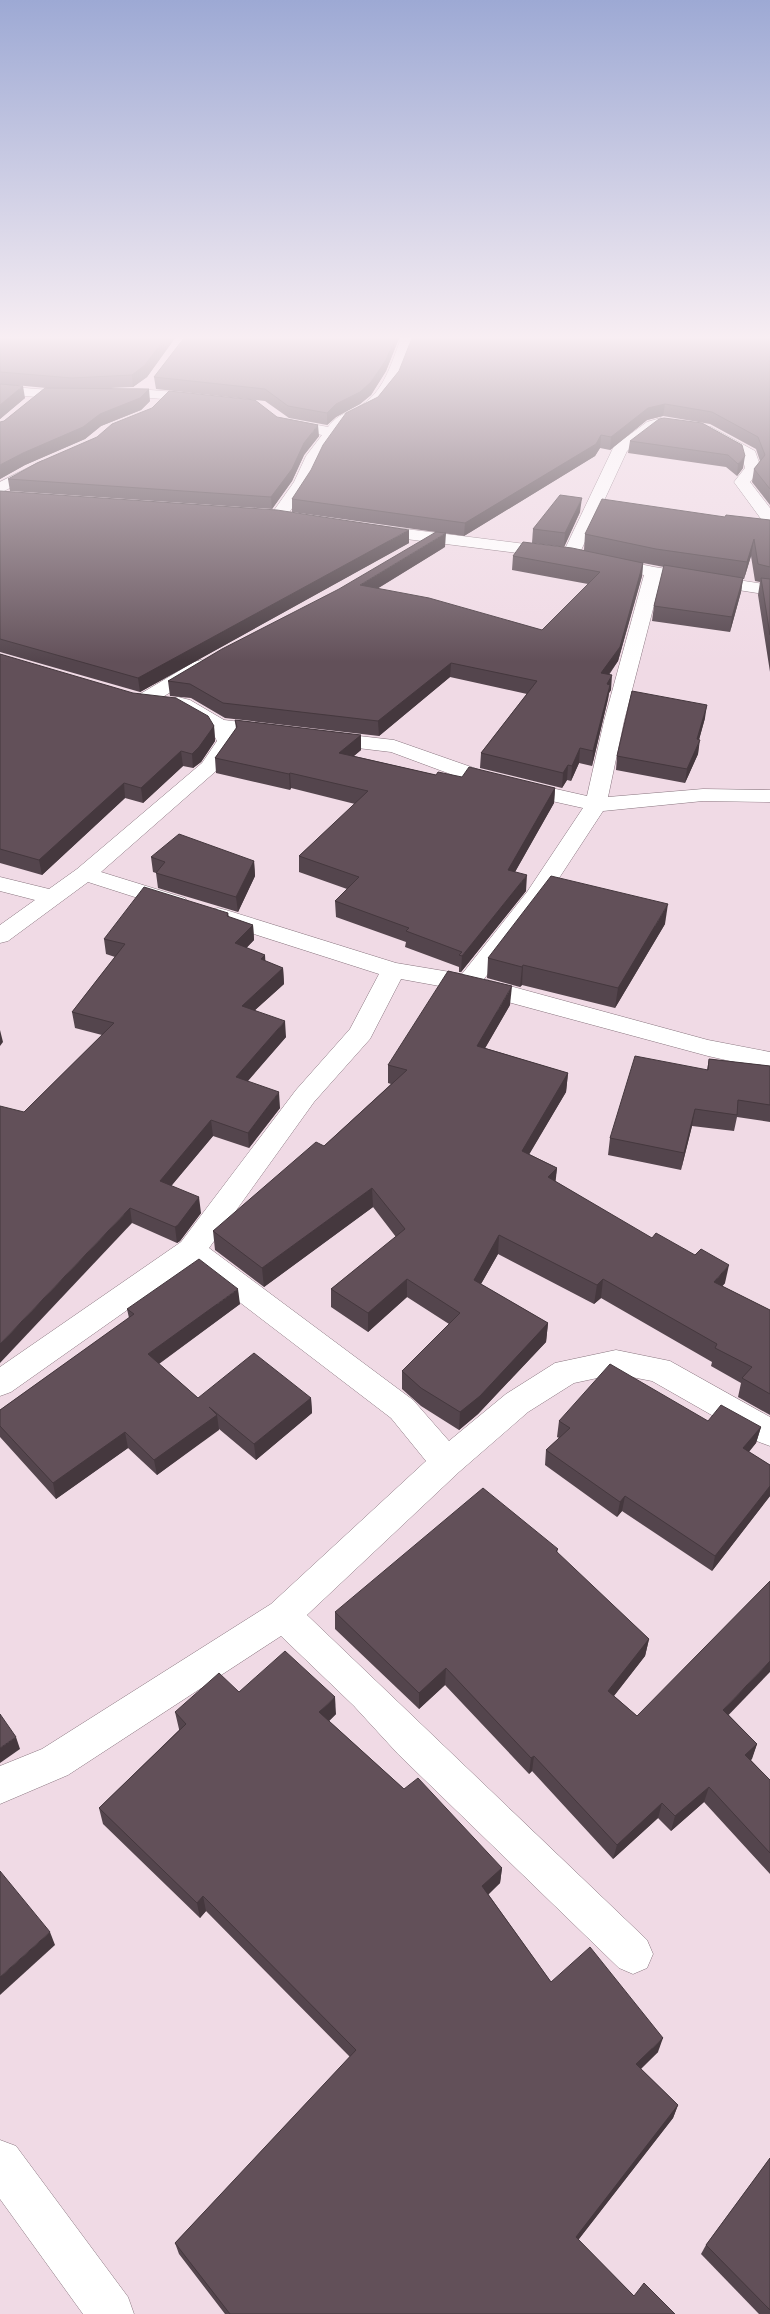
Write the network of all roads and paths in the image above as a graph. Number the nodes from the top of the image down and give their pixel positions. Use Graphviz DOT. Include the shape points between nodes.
graph roads {
  1 [pos="321,446"];
  2 [pos="624,446"];
  3 [pos="741,446"];
  4 [pos="58,459"];
  5 [pos="0,488"];
  6 [pos="0,497"];
  7 [pos="20,498"];
  8 [pos="258,514"];
  9 [pos="278,516"];
  10 [pos="297,518"];
  11 [pos="770,519"];
  12 [pos="355,527"];
  13 [pos="432,539"];
  14 [pos="407,553"];
  15 [pos="571,555"];
  16 [pos="654,572"];
  17 [pos="770,590"];
  18 [pos="215,658"];
  19 [pos="219,725"];
  20 [pos="770,796"];
  21 [pos="596,805"];
  22 [pos="85,874"];
  23 [pos="0,884"];
  24 [pos="53,897"];
  25 [pos="0,936"];
  26 [pos="394,970"];
  27 [pos="468,983"];
  28 [pos="770,1061"];
  29 [pos="191,1250"];
  30 [pos="0,1383"];
  31 [pos="770,1434"];
  32 [pos="446,1462"];
  33 [pos="283,1615"];
  34 [pos="0,1785"];
  35 [pos="633,1954"];
  36 [pos="0,2162"];
  37 [pos="111,2314"];
  1 -- 9 [label="street" via="302,482"];
  2 -- 15 [label="street"];
  3 -- 11 [label="street" via="756,453 753,468 742,482"];
  4 -- 5 [label="street"];
  6 -- 7 [label="street"];
  8 -- 9 [label="street"];
  9 -- 10 [label="street"];
  12 -- 13 [label="street"];
  13 -- 14 [label="street"];
  13 -- 15 [label="street"];
  15 -- 16 [label="street"];
  16 -- 17 [label="street"];
  16 -- 21 [label="street" via="614,721"];
  18 -- 19 [label="street" via="133,698 183,704"];
  19 -- 21 [label="street" via="394,746 488,780"];
  19 -- 22 [label="street" via="227,741 209,767"];
  20 -- 21 [label="street" via="703,795"];
  21 -- 27 [label="street" via="536,896"];
  22 -- 24 [label="street"];
  22 -- 26 [label="street"];
  23 -- 24 [label="street"];
  24 -- 25 [label="street"];
  26 -- 27 [label="street"];
  26 -- 29 [label="street" via="361,1033 305,1096"];
  27 -- 28 [label="street" via="708,1048"];
  29 -- 30 [label="street"];
  29 -- 32 [label="street" via="402,1409"];
  31 -- 32 [label="street" via="659,1370 616,1362 566,1372 517,1403"];
  32 -- 33 [label="street"];
  33 -- 34 [label="street" via="55,1762"];
  33 -- 35 [label="street"];
  36 -- 37 [label="street"];
}
